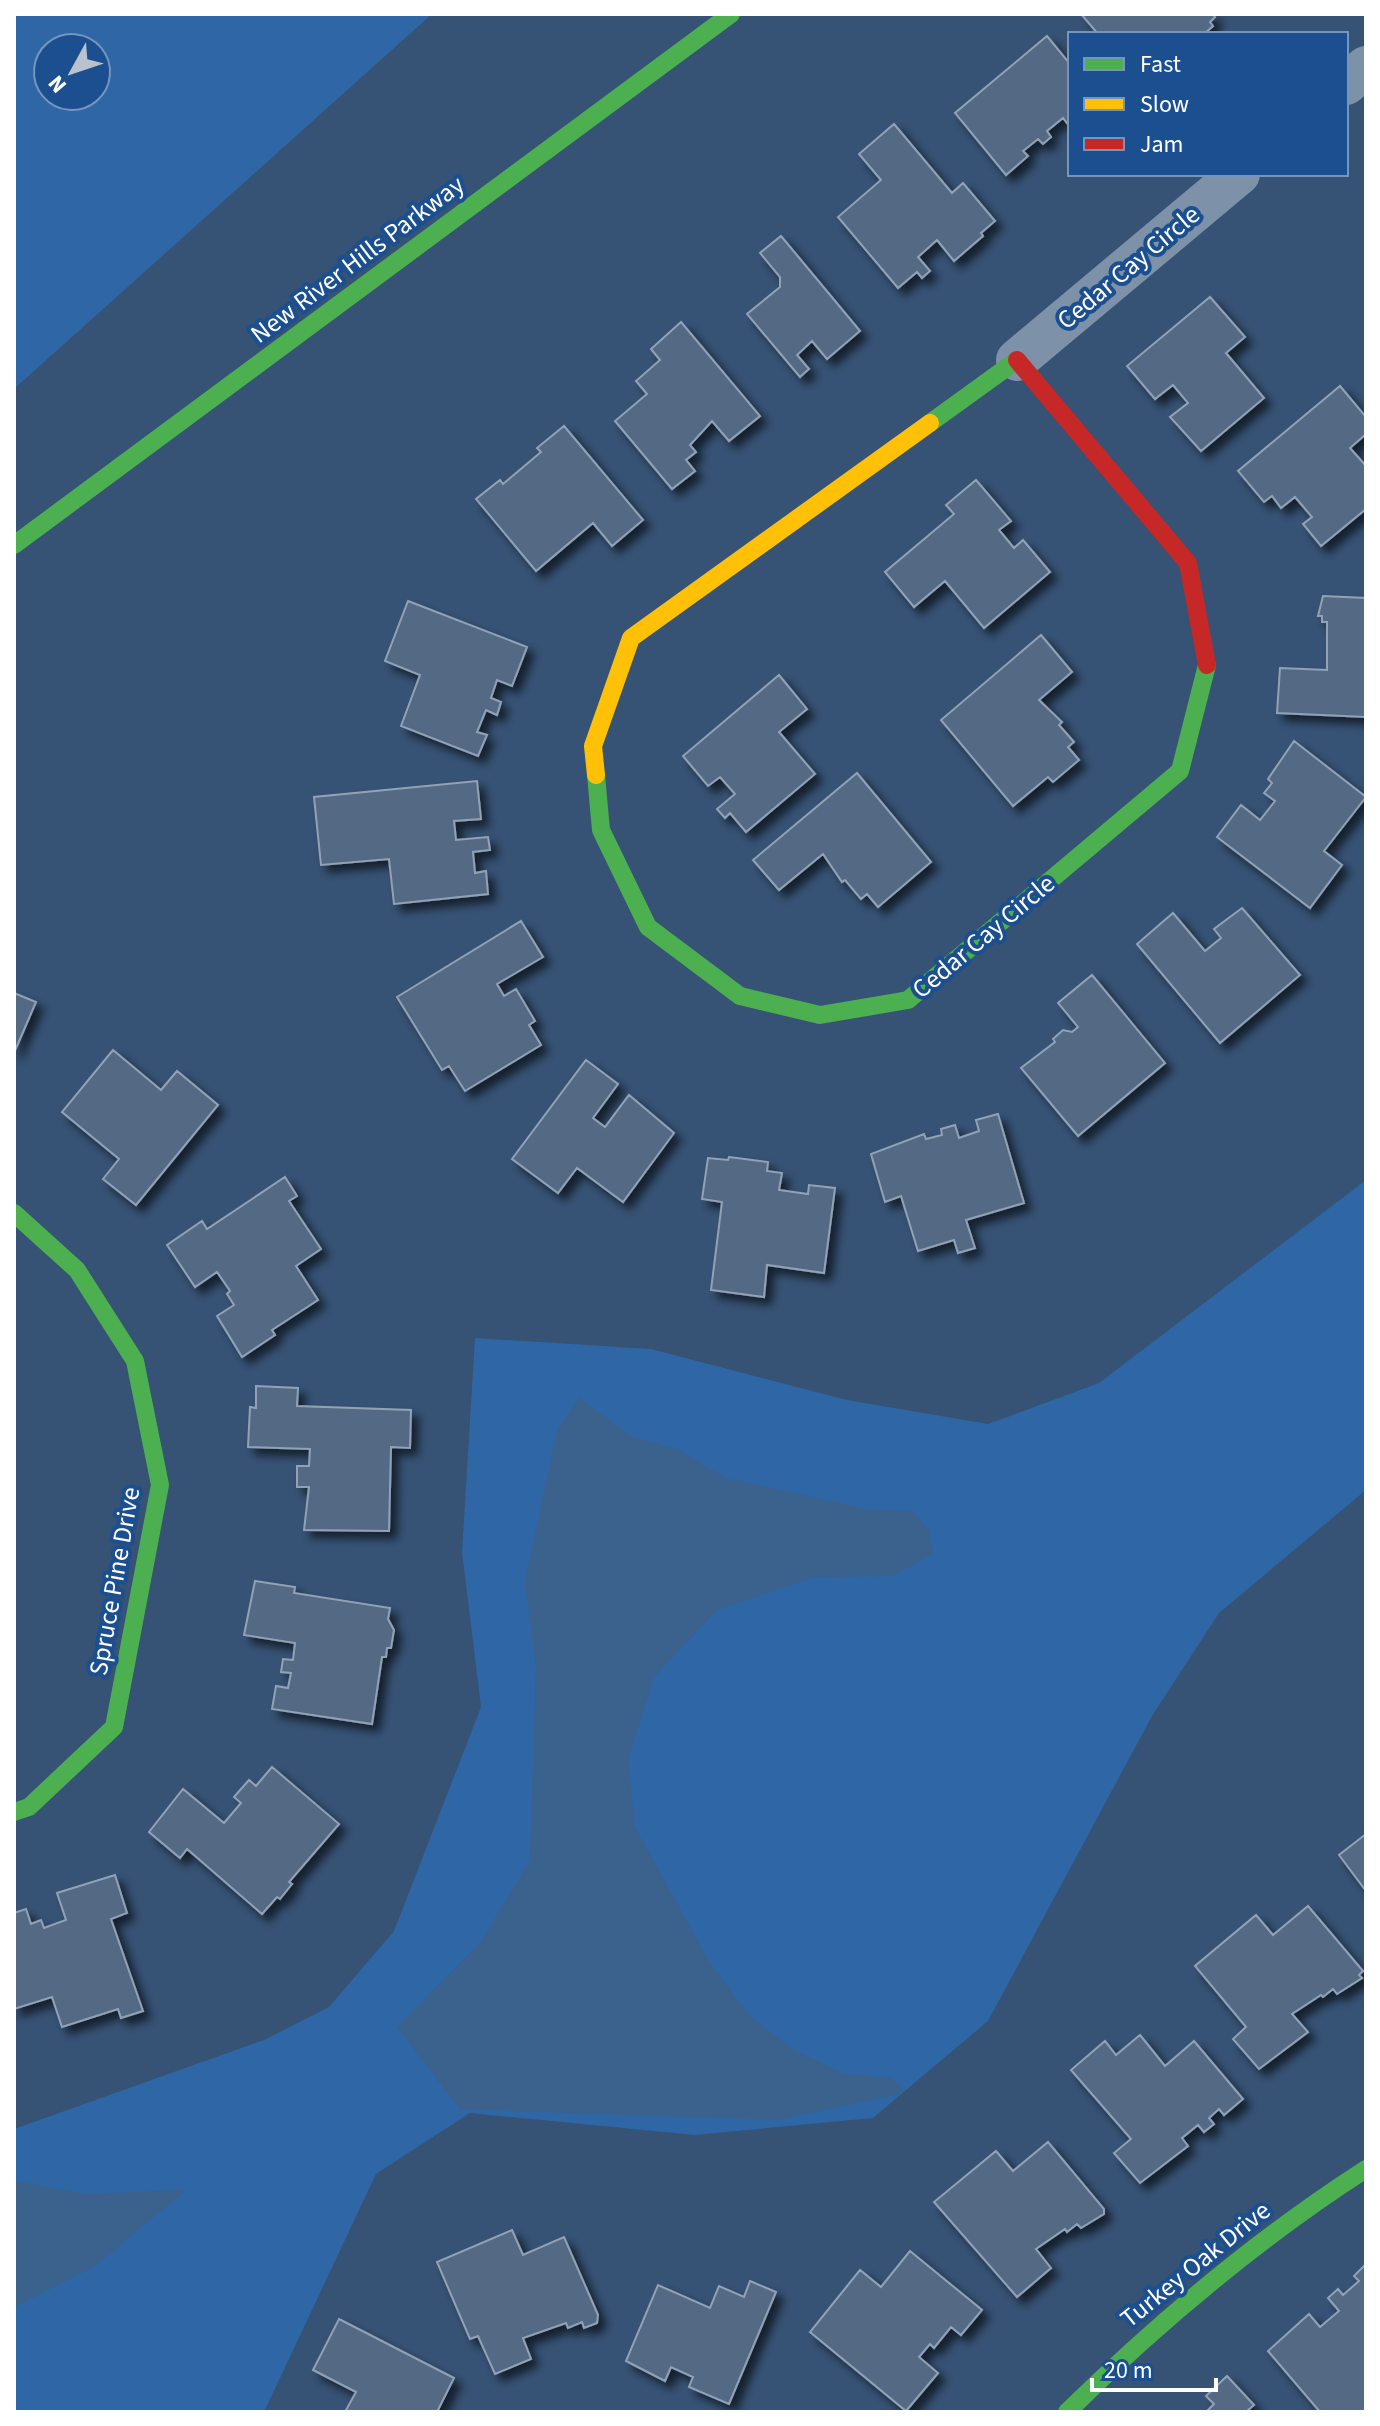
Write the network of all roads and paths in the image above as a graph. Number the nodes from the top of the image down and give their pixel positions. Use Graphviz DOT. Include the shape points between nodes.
graph roads {
  1 [pos="731,14"];
  2 [pos="1366,67"];
  3 [pos="1348,82"];
  4 [pos="1237,176"];
  5 [pos="1017,360"];
  6 [pos="14,545"];
  7 [pos="14,1213"];
  8 [pos="14,1812"];
  9 [pos="1366,2169"];
  10 [pos="1067,2412"];
  1 -- 6 [label="street, New River Hills Parkway"];
  2 -- 3 [label="street"];
  4 -- 5 [label="street, Cedar Cay Circle"];
  5 -- 5 [label="street, Cedar Cay Circle" via="631,638 593,746 601,830 648,927 740,996 820,1015 908,1000 1180,771 1207,666 1188,563"];
  7 -- 8 [label="street, Spruce Pine Drive" via="77,1270 135,1361 160,1485 114,1727 29,1807"];
  9 -- 10 [label="street, Turkey Oak Drive" via="1316,2200 1138,2341"];
}
